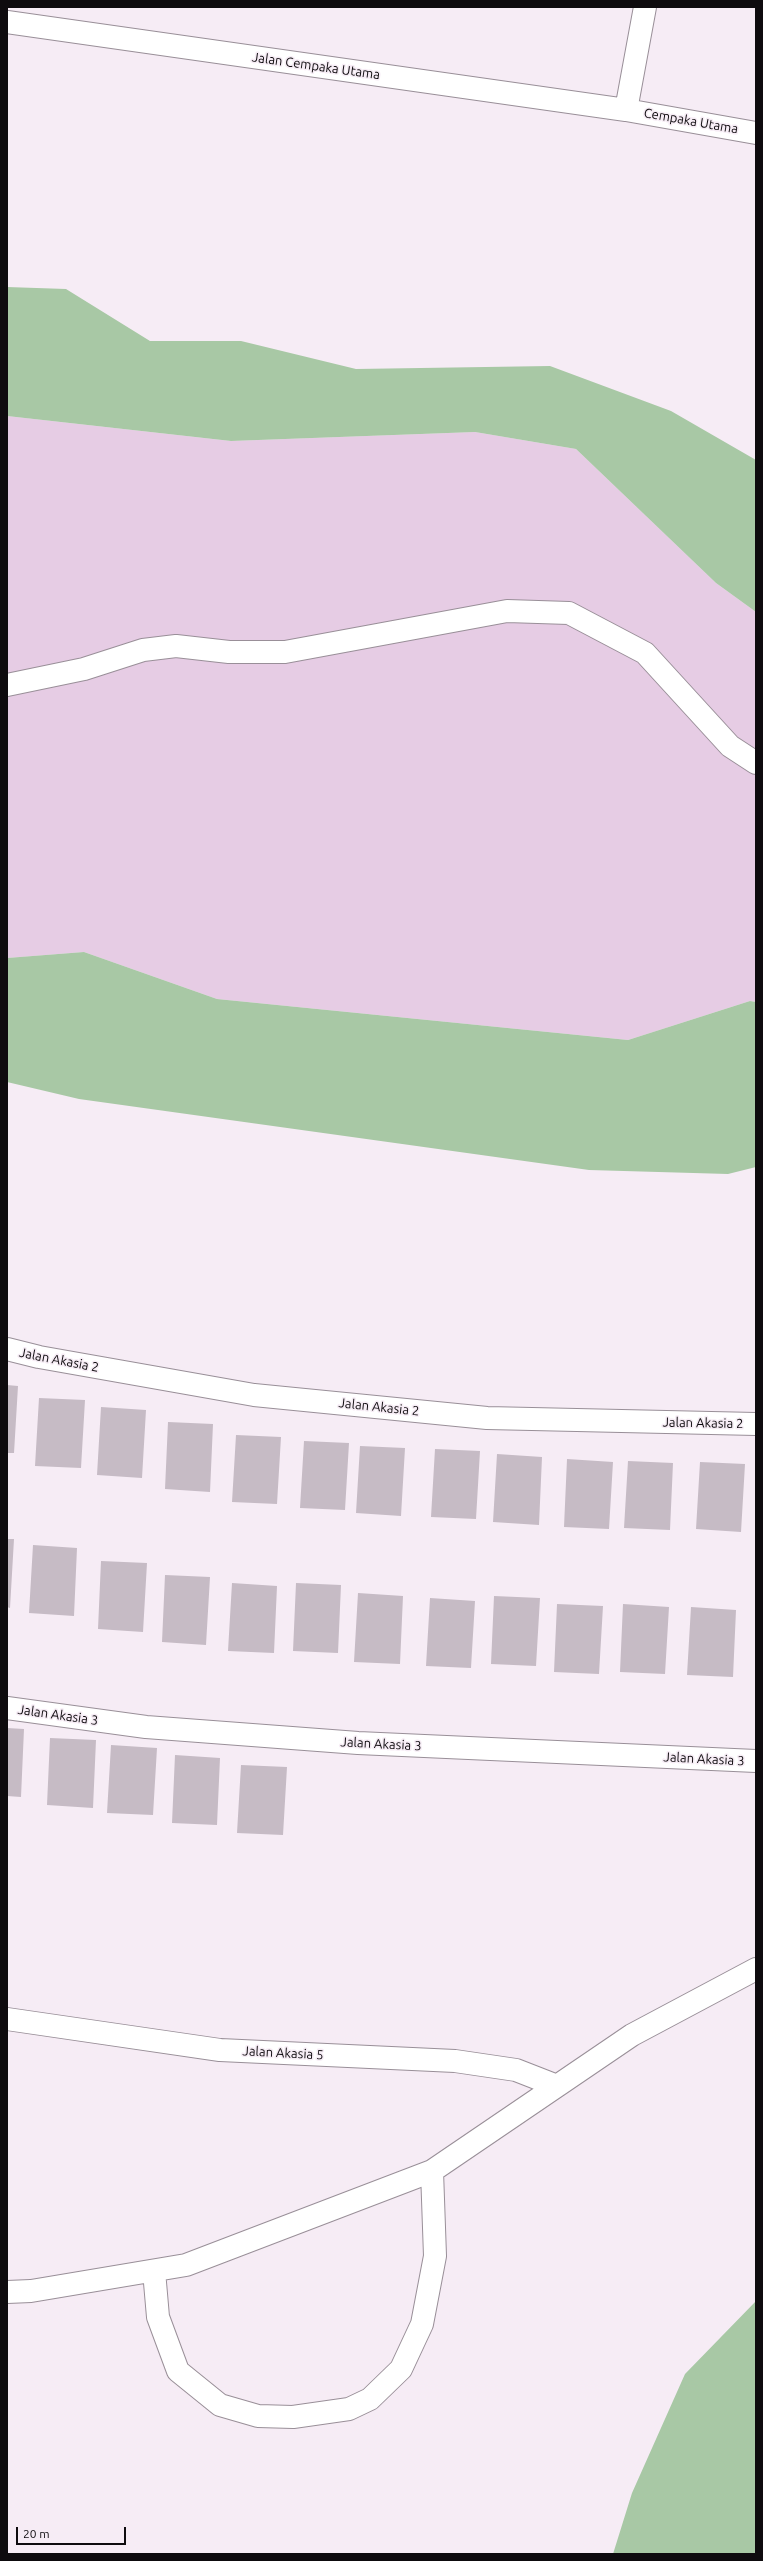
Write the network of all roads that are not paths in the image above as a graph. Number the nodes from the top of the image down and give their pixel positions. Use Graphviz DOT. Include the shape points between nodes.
graph roads {
  1 [pos="645,7"];
  2 [pos="7,22"];
  3 [pos="626,110"];
  4 [pos="756,133"];
  5 [pos="7,686"];
  6 [pos="756,763"];
  7 [pos="7,1349"];
  8 [pos="756,1424"];
  9 [pos="7,1708"];
  10 [pos="756,1762"];
  11 [pos="756,1969"];
  12 [pos="7,2019"];
  13 [pos="557,2086"];
  14 [pos="432,2171"];
  15 [pos="154,2271"];
  16 [pos="7,2292"];
  1 -- 3 [label="street"];
  2 -- 3 [label="street, Jalan Cempaka Utama"];
  3 -- 4 [label="street, Cempaka Utama"];
  5 -- 6 [label="street" via="84,669 143,650 176,646 229,652 285,652 507,611 569,613 645,653 730,746"];
  7 -- 8 [label="street, Jalan Akasia 2" via="254,1395 487,1418"];
  9 -- 10 [label="street, Jalan Akasia 3" via="146,1727 358,1744"];
  11 -- 13 [label="street" via="632,2035"];
  12 -- 13 [label="street, Jalan Akasia 5" via="220,2050 455,2062 516,2070"];
  13 -- 14 [label="street"];
  14 -- 15 [label="street" via="186,2264"];
  14 -- 15 [label="street" via="435,2256 422,2324 401,2368 370,2399 349,2409 293,2417 258,2416 220,2405 178,2371 158,2317"];
  15 -- 16 [label="street" via="31,2291"];
}
